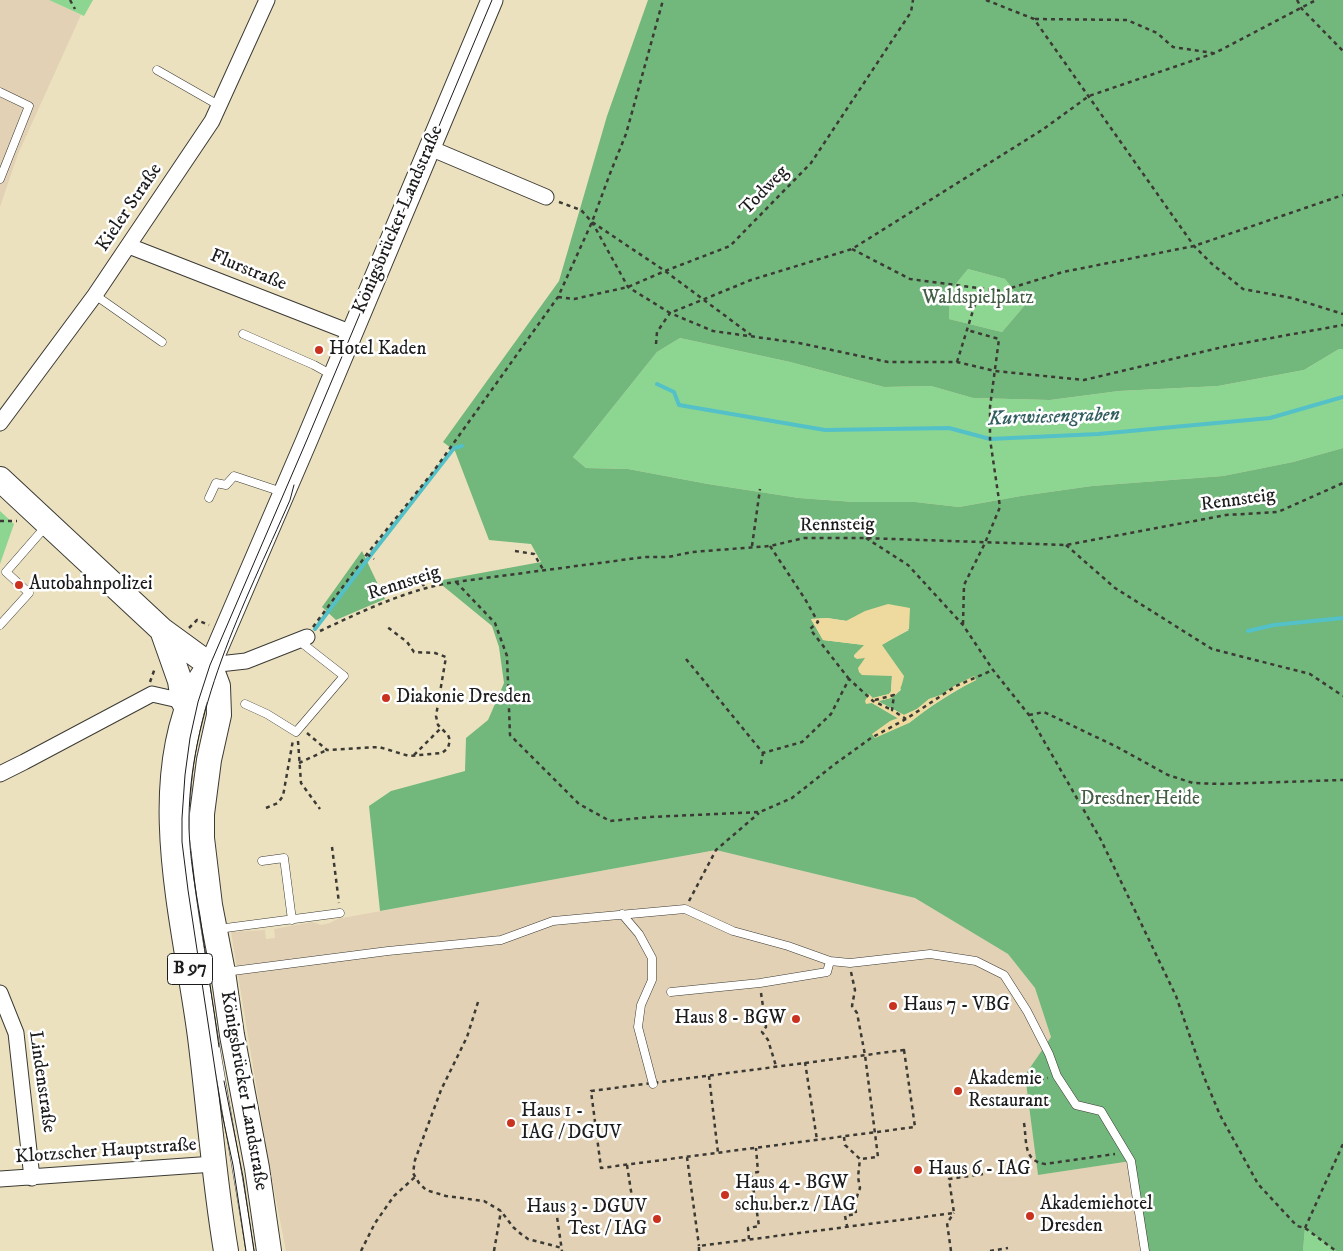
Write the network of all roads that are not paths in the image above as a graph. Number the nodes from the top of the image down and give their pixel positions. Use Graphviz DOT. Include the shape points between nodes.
graph roads {
  1 [pos="267,0"];
  2 [pos="492,0"];
  3 [pos="157,70"];
  4 [pos="0,92"];
  5 [pos="220,106"];
  6 [pos="430,148"];
  7 [pos="0,179"];
  8 [pos="546,197"];
  9 [pos="129,246"];
  10 [pos="95,295"];
  11 [pos="352,333"];
  12 [pos="243,334"];
  13 [pos="162,342"];
  14 [pos="334,376"];
  15 [pos="0,423"];
  16 [pos="0,479"];
  17 [pos="284,492"];
  18 [pos="209,498"];
  19 [pos="48,524"];
  20 [pos="0,625"];
  21 [pos="162,630"];
  22 [pos="305,635"];
  23 [pos="210,665"];
  24 [pos="178,702"];
  25 [pos="245,704"];
  26 [pos="191,749"];
  27 [pos="0,774"];
  28 [pos="262,861"];
  29 [pos="340,913"];
  30 [pos="622,914"];
  31 [pos="292,920"];
  32 [pos="214,930"];
  33 [pos="830,961"];
  34 [pos="223,972"];
  35 [pos="671,992"];
  36 [pos="0,993"];
  37 [pos="653,1084"];
  38 [pos="214,1164"];
  39 [pos="32,1178"];
  40 [pos="0,1180"];
  41 [pos="226,1251"];
  42 [pos="250,1251"];
  43 [pos="269,1251"];
  44 [pos="1145,1251"];
  1 -- 5 [label="street, Kieler Straße"];
  2 -- 6 [label="main road, Königsbrücker Landstraße"];
  3 -- 5 [label="lane"];
  4 -- 7 [label="lane" via="29,106"];
  5 -- 9 [label="street, Kieler Straße"];
  6 -- 8 [label="street"];
  6 -- 11 [label="main road, Königsbrücker Landstraße"];
  9 -- 10 [label="street, Kieler Straße"];
  9 -- 11 [label="street, Flurstraße"];
  10 -- 13 [label="lane"];
  10 -- 15 [label="street, Kieler Straße"];
  11 -- 14 [label="main road, Königsbrücker Landstraße"];
  12 -- 14 [label="lane"];
  14 -- 17 [label="main road, Königsbrücker Landstraße"];
  16 -- 19 [label="main road"];
  17 -- 18 [label="lane" via="234,476 226,485 216,483"];
  17 -- 23 [label="main road, Königsbrücker Landstraße"];
  19 -- 20 [label="lane" via="6,572 29,593"];
  19 -- 21 [label="main road"];
  21 -- 23 [label="main road"];
  21 -- 24 [label="main road" via="180,681"];
  22 -- 23 [label="street" via="246,661"];
  22 -- 25 [label="lane" via="344,676 297,730"];
  23 -- 24 [label="main road, B 97" via="196,686"];
  23 -- 26 [label="lane" via="210,678"];
  23 -- 32 [label="main road, Königsbrücker Landstraße / B 97" via="218,686 219,715 209,760 202,838"];
  24 -- 26 [label="lane"];
  24 -- 27 [label="street" via="152,694"];
  24 -- 38 [label="main road, Königsbrücker Landstraße / B 97" via="180,735 172,774 171,809 175,864"];
  26 -- 42 [label="lane" via="185,815 187,857"];
  28 -- 31 [label="lane" via="284,858"];
  29 -- 31 [label="lane"];
  30 -- 33 [label="lane" via="685,908 734,931"];
  30 -- 34 [label="lane" via="553,921 501,940"];
  30 -- 37 [label="lane" via="639,934 652,958 652,980 641,1005 638,1027"];
  31 -- 32 [label="lane"];
  32 -- 34 [label="main road, Königsbrücker Landstraße / B 97"];
  33 -- 35 [label="lane" via="827,972"];
  33 -- 44 [label="lane" via="850,963 930,954 976,961 1004,976 1027,1011 1057,1076 1076,1105 1102,1111 1131,1161"];
  34 -- 43 [label="main road, Königsbrücker Landstraße / B 97"];
  36 -- 39 [label="street, Lindenstraße" via="16,1033"];
  38 -- 39 [label="street, Klotzscher Hauptstraße"];
  38 -- 41 [label="main road, Königsbrücker Landstraße / B 97"];
  39 -- 40 [label="street, Klotzscher Hauptstraße"];
}
